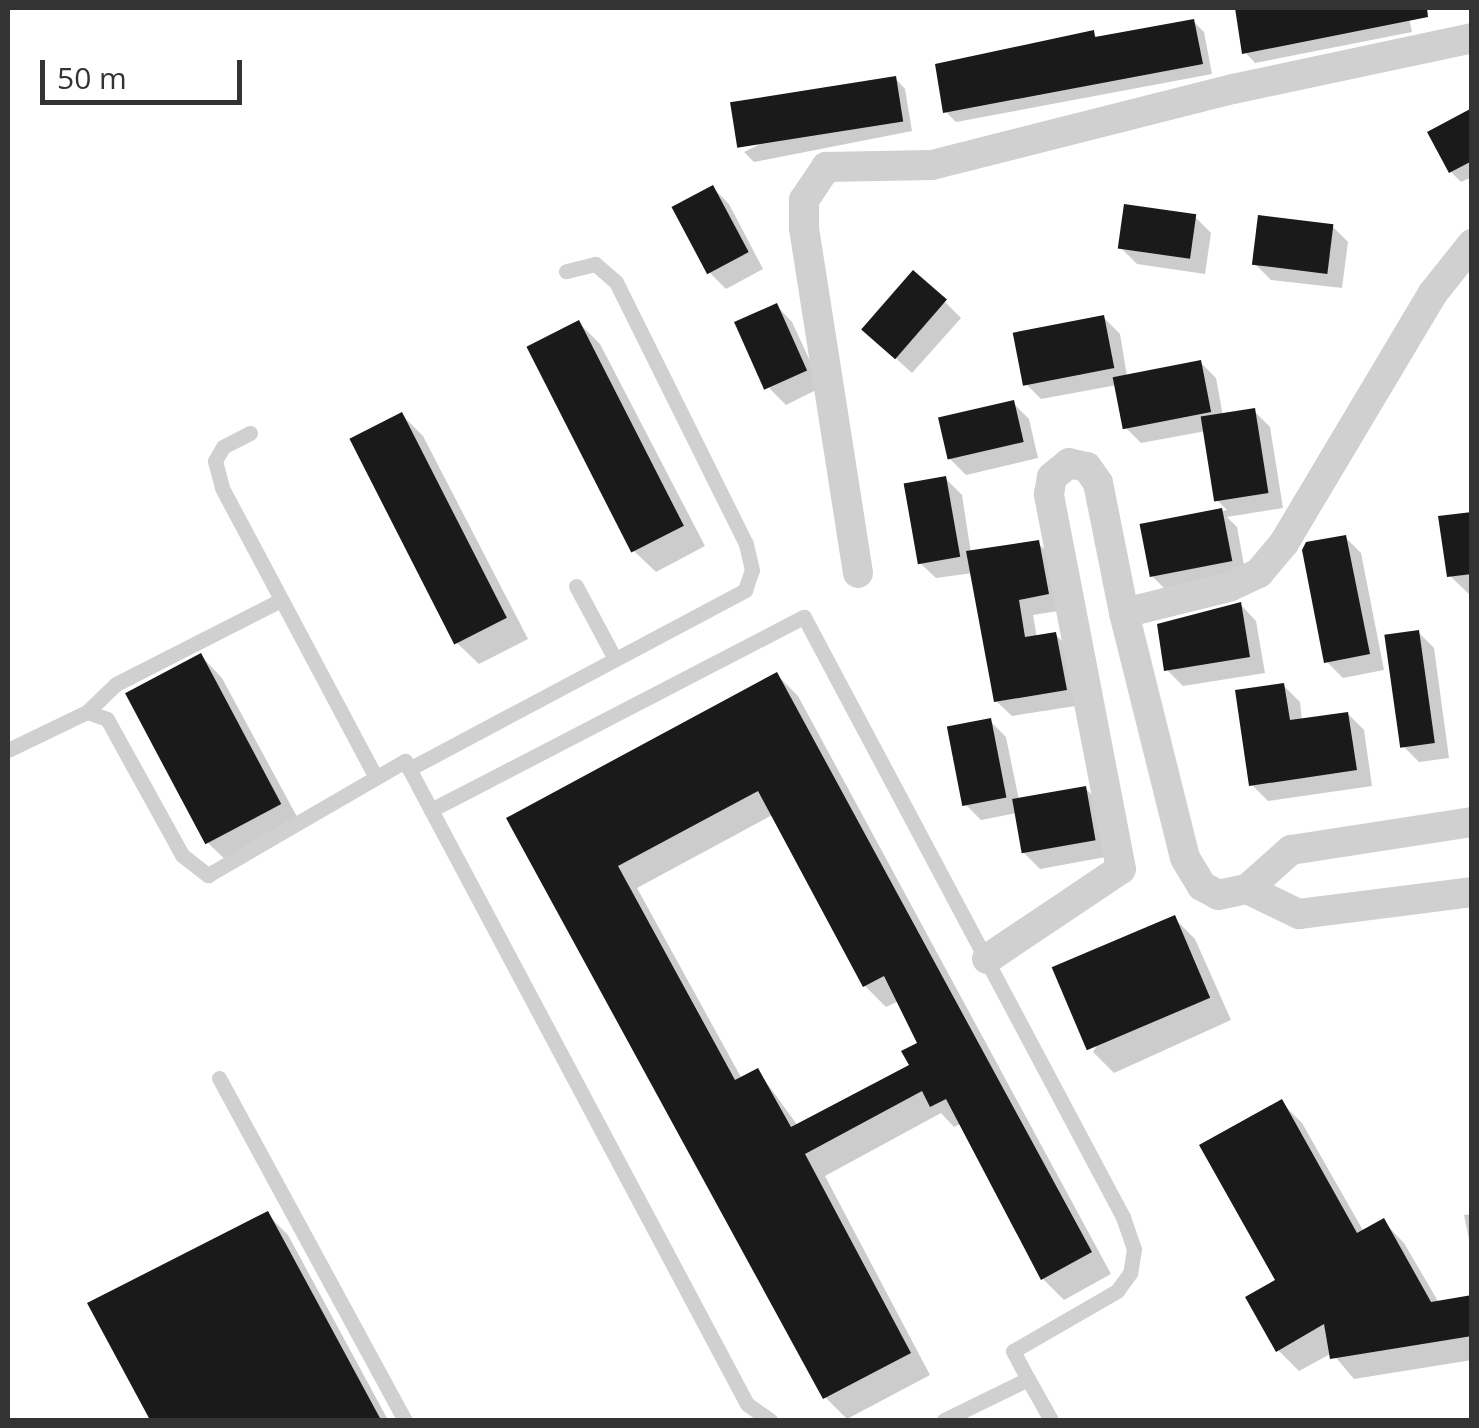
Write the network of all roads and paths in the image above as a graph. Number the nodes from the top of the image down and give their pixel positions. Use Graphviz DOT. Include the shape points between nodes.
graph roads {
  1 [pos="1472,38"];
  2 [pos="1472,244"];
  3 [pos="566,271"];
  4 [pos="250,433"];
  5 [pos="858,573"];
  6 [pos="576,586"];
  7 [pos="281,600"];
  8 [pos="1124,614"];
  9 [pos="615,659"];
  10 [pos="87,712"];
  11 [pos="8,750"];
  12 [pos="409,770"];
  13 [pos="375,776"];
  14 [pos="431,810"];
  15 [pos="1472,822"];
  16 [pos="1247,889"];
  17 [pos="1472,892"];
  18 [pos="986,959"];
  19 [pos="219,1078"];
  20 [pos="1028,1379"];
  21 [pos="748,1404"];
  22 [pos="405,1420"];
  23 [pos="738,1420"];
  24 [pos="770,1420"];
  25 [pos="944,1420"];
  26 [pos="1051,1420"];
  1 -- 5 [label="street" via="1232,89 932,165 826,167 804,200 804,228"];
  2 -- 8 [label="street" via="1434,293 1284,543 1258,573 1229,588"];
  3 -- 9 [label="lane" via="595,264 616,282 746,544 752,570 745,590"];
  4 -- 7 [label="lane" via="223,447 215,461 222,488"];
  6 -- 9 [label="lane"];
  7 -- 10 [label="lane" via="116,684"];
  7 -- 13 [label="lane"];
  8 -- 16 [label="street" via="1185,858 1202,886 1218,895"];
  8 -- 18 [label="street" via="1098,483 1087,467 1069,463 1052,477 1049,494 1120,869"];
  9 -- 12 [label="lane"];
  10 -- 11 [label="lane"];
  10 -- 13 [label="lane" via="107,718 182,855 208,875"];
  12 -- 13 [label="lane" via="404,761"];
  12 -- 14 [label="lane"];
  14 -- 18 [label="lane" via="804,617"];
  14 -- 21 [label="lane"];
  15 -- 16 [label="street" via="1292,850"];
  16 -- 17 [label="street" via="1299,914"];
  18 -- 20 [label="lane" via="1124,1217 1134,1249 1130,1273 1117,1292 1013,1351"];
  19 -- 22 [label="lane"];
  20 -- 25 [label="lane"];
  20 -- 26 [label="lane"];
  21 -- 23 [label="lane"];
  21 -- 24 [label="lane"];
}
